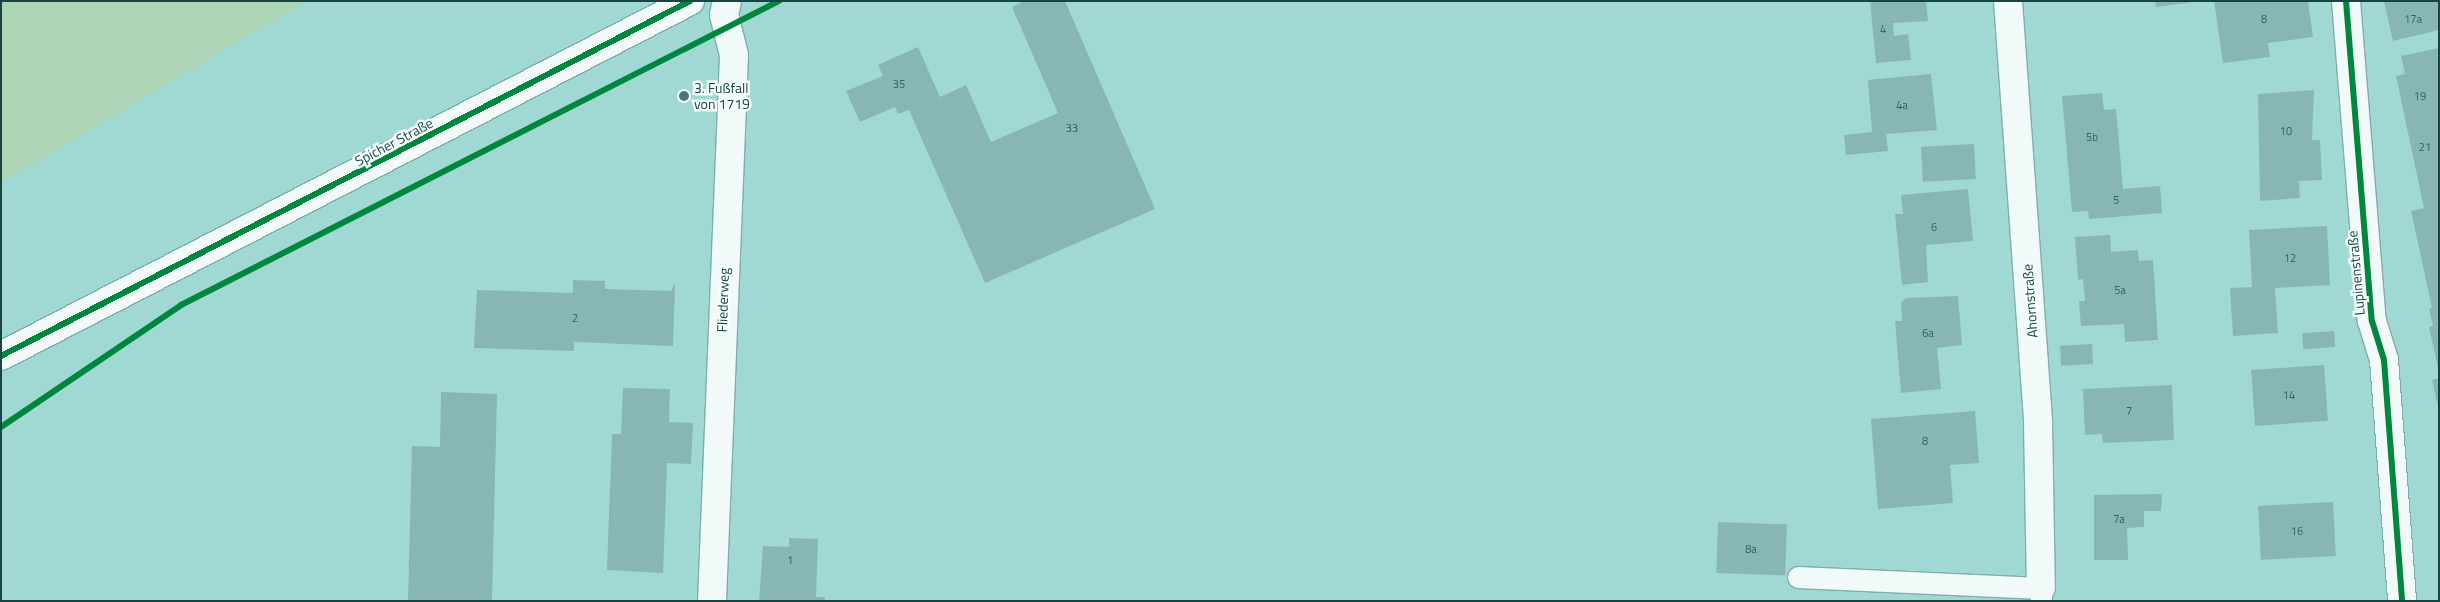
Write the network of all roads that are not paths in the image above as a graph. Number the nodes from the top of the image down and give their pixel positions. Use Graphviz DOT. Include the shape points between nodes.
graph roads {
  1 [pos="690,1"];
  2 [pos="727,1"];
  3 [pos="2008,1"];
  4 [pos="2346,1"];
  5 [pos="1,356"];
  6 [pos="1798,577"];
  7 [pos="2041,594"];
  8 [pos="712,601"];
  9 [pos="2402,601"];
  1 -- 5 [label="street, Spicher Straße"];
  2 -- 8 [label="street, Fliederweg" via="724,15 734,55"];
  3 -- 7 [label="street, Ahornstraße" via="2038,422"];
  4 -- 9 [label="street, Lupinenstraße" via="2372,321 2384,360"];
  6 -- 7 [label="lane"];
}
